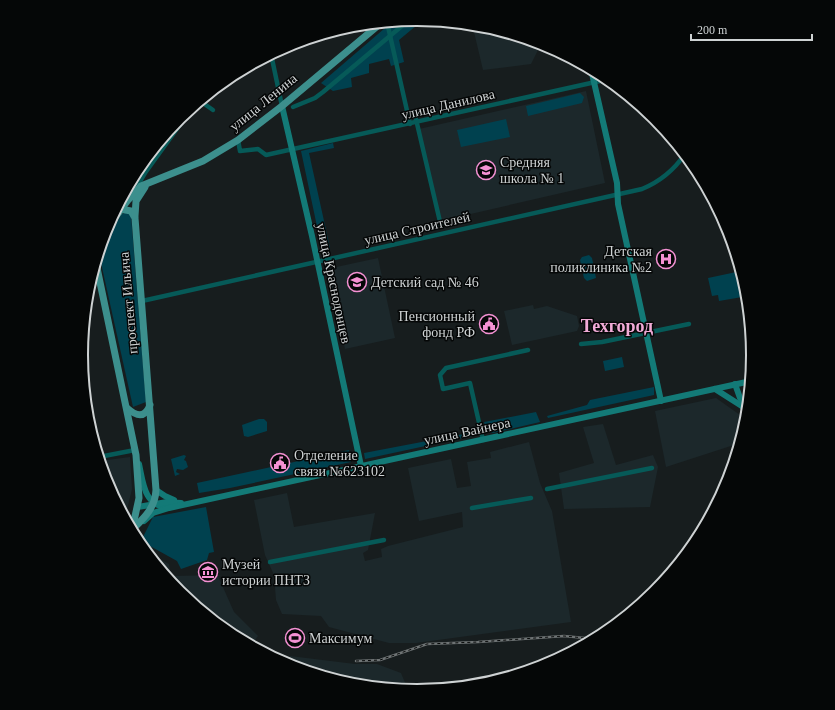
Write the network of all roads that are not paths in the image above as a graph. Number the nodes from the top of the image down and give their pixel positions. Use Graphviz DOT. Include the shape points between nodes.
graph roads {
  1 [pos="401,27"];
  2 [pos="389,28"];
  3 [pos="374,29"];
  4 [pos="391,35"];
  5 [pos="272,60"];
  6 [pos="593,77"];
  7 [pos="601,81"];
  8 [pos="595,83"];
  9 [pos="205,104"];
  10 [pos="282,106"];
  11 [pos="293,107"];
  12 [pos="213,110"];
  13 [pos="415,115"];
  14 [pos="416,123"];
  15 [pos="410,124"];
  16 [pos="238,140"];
  17 [pos="168,141"];
  18 [pos="292,150"];
  19 [pos="681,158"];
  20 [pos="150,181"];
  21 [pos="133,194"];
  22 [pos="617,194"];
  23 [pos="126,202"];
  24 [pos="122,209"];
  25 [pos="135,218"];
  26 [pos="441,226"];
  27 [pos="440,234"];
  28 [pos="318,262"];
  29 [pos="99,276"];
  30 [pos="142,302"];
  31 [pos="689,324"];
  32 [pos="646,333"];
  33 [pos="581,344"];
  34 [pos="528,350"];
  35 [pos="746,382"];
  36 [pos="735,384"];
  37 [pos="715,389"];
  38 [pos="661,400"];
  39 [pos="743,403"];
  40 [pos="150,405"];
  41 [pos="742,406"];
  42 [pos="127,408"];
  43 [pos="483,440"];
  44 [pos="136,452"];
  45 [pos="105,456"];
  46 [pos="360,466"];
  47 [pos="652,468"];
  48 [pos="547,489"];
  49 [pos="156,490"];
  50 [pos="531,498"];
  51 [pos="154,504"];
  52 [pos="185,504"];
  53 [pos="138,507"];
  54 [pos="169,508"];
  55 [pos="472,508"];
  56 [pos="134,521"];
  57 [pos="137,526"];
  58 [pos="137,526"];
  59 [pos="384,540"];
  60 [pos="270,562"];
  1 -- 4 [label="street"];
  2 -- 4 [label="street"];
  3 -- 10 [label="main road, улица Ленина"];
  4 -- 11 [label="street" via="316,98"];
  4 -- 15 [label="street"];
  5 -- 10 [label="street"];
  6 -- 8 [label="main road"];
  7 -- 8 [label="street, улица Данилова"];
  8 -- 14 [label="street, улица Данилова"];
  8 -- 22 [label="main road" via="617,183"];
  9 -- 12 [label="street"];
  10 -- 16 [label="main road, улица Ленина"];
  10 -- 18 [label="main road, улица Краснодонцев"];
  13 -- 14 [label="street"];
  14 -- 15 [label="street, улица Данилова"];
  14 -- 26 [label="street"];
  14 -- 27 [label="street"];
  15 -- 18 [label="street, улица Данилова"];
  16 -- 18 [label="street, улица Данилова" via="240,151 258,149 266,155"];
  16 -- 20 [label="main road, улица Ленина" via="203,161"];
  17 -- 21 [label="street, улица Ленина"];
  18 -- 28 [label="main road, улица Краснодонцев"];
  19 -- 22 [label="street, улица Строителей" via="653,185"];
  20 -- 21 [label="main road, улица Ленина"];
  20 -- 25 [label="main road" via="136,201"];
  21 -- 23 [label="main road, улица Ленина"];
  22 -- 27 [label="street, улица Строителей"];
  22 -- 32 [label="main road"];
  24 -- 25 [label="main road" via="131,211"];
  25 -- 30 [label="main road, проспект Ильича"];
  27 -- 28 [label="street, улица Строителей"];
  28 -- 30 [label="street, улица Строителей"];
  28 -- 46 [label="main road, улица Краснодонцев"];
  29 -- 42 [label="main road, проспект Ильича"];
  30 -- 40 [label="main road, проспект Ильича"];
  31 -- 32 [label="street"];
  32 -- 33 [label="street"];
  32 -- 38 [label="main road"];
  34 -- 43 [label="street" via="446,368 440,376 443,389 470,383"];
  35 -- 36 [label="main road, улица Вайнера"];
  36 -- 37 [label="main road, улица Вайнера"];
  36 -- 39 [label="main road"];
  37 -- 38 [label="main road, улица Вайнера"];
  37 -- 41 [label="main road"];
  38 -- 43 [label="main road, улица Вайнера"];
  40 -- 42 [label="main road" via="140,416"];
  40 -- 49 [label="main road, проспект Ильича"];
  42 -- 44 [label="main road, проспект Ильича"];
  43 -- 46 [label="main road, улица Вайнера"];
  44 -- 45 [label="street"];
  44 -- 51 [label="main road, проспект Ильича" via="147,495"];
  44 -- 53 [label="main road, проспект Ильича" via="140,498"];
  46 -- 52 [label="main road, улица Вайнера"];
  47 -- 48 [label="street"];
  49 -- 51 [label="main road, проспект Ильича"];
  49 -- 52 [label="main road"];
  50 -- 55 [label="street"];
  51 -- 52 [label="main road, улица Вайнера"];
  51 -- 53 [label="main road, улица Вайнера"];
  51 -- 54 [label="main road"];
  51 -- 57 [label="main road, проспект Ильича" via="148,515"];
  52 -- 54 [label="main road, улица Вайнера"];
  53 -- 56 [label="main road, проспект Ильича"];
  54 -- 58 [label="main road, улица Вайнера" via="154,514"];
  59 -- 60 [label="street"];
}
